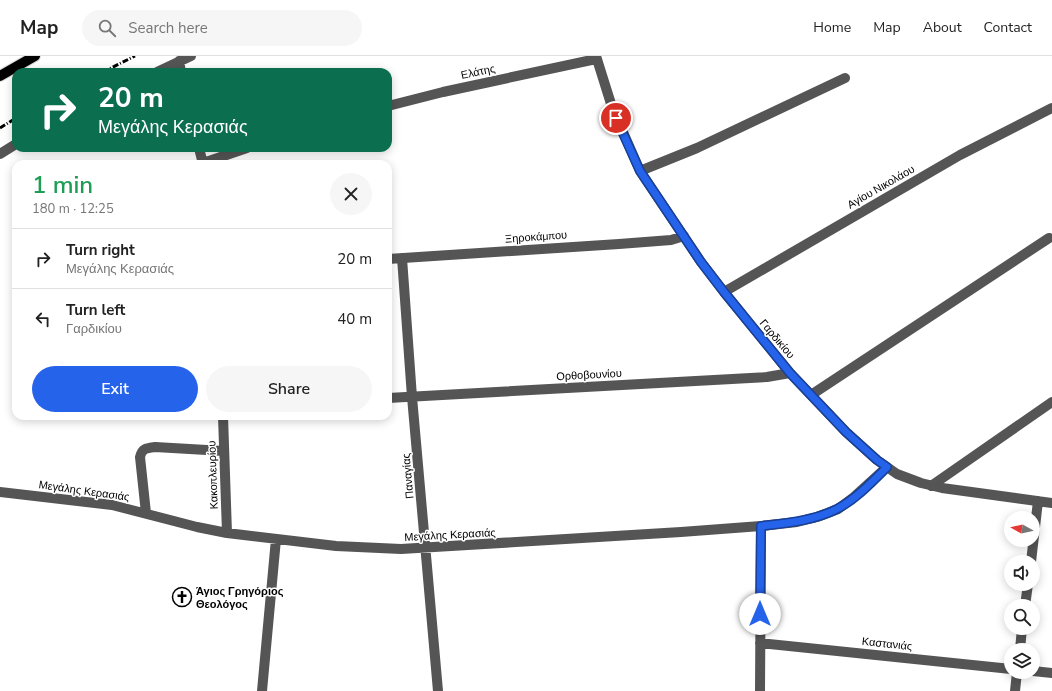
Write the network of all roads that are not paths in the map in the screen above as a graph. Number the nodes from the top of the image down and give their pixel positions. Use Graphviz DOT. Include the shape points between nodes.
graph roads {
  1 [pos="35,56"];
  2 [pos="191,56"];
  3 [pos="596,58"];
  4 [pos="179,61"];
  5 [pos="14,68"];
  6 [pos="165,68"];
  7 [pos="180,68"];
  8 [pos="12,69"];
  9 [pos="0,76"];
  10 [pos="846,78"];
  11 [pos="392,105"];
  12 [pos="1052,108"];
  13 [pos="12,146"];
  14 [pos="236,152"];
  15 [pos="0,154"];
  16 [pos="214,160"];
  17 [pos="640,171"];
  18 [pos="684,236"];
  19 [pos="1049,238"];
  20 [pos="402,258"];
  21 [pos="392,259"];
  22 [pos="724,292"];
  23 [pos="790,373"];
  24 [pos="811,395"];
  25 [pos="412,397"];
  26 [pos="392,398"];
  27 [pos="1052,402"];
  28 [pos="223,420"];
  29 [pos="224,451"];
  30 [pos="887,467"];
  31 [pos="931,486"];
  32 [pos="0,492"];
  33 [pos="1038,501"];
  34 [pos="1052,503"];
  35 [pos="146,513"];
  36 [pos="761,526"];
  37 [pos="227,533"];
  38 [pos="276,539"];
  39 [pos="426,548"];
  40 [pos="1032,555"];
  41 [pos="760,643"];
  42 [pos="1004,668"];
  43 [pos="1040,672"];
  44 [pos="1052,673"];
  45 [pos="1016,679"];
  46 [pos="262,691"];
  47 [pos="438,691"];
  48 [pos="760,691"];
  49 [pos="1015,691"];
  1 -- 5 [label="main road"];
  2 -- 4 [label="street"];
  3 -- 11 [label="street, Ελάτης"];
  3 -- 17 [label="street, Γαρδικίου" via="612,107"];
  4 -- 6 [label="street"];
  4 -- 7 [label="street"];
  8 -- 9 [label="main road"];
  10 -- 17 [label="street" via="697,148"];
  12 -- 22 [label="street, Αγίου Νικολάου" via="960,155"];
  13 -- 15 [label="street"];
  14 -- 16 [label="street"];
  17 -- 18 [label="street, Γαρδικίου"];
  18 -- 20 [label="street, Ξηροκάμπου" via="671,240"];
  18 -- 22 [label="street, Γαρδικίου"];
  19 -- 24 [label="street"];
  20 -- 21 [label="street, Ξηροκάμπου"];
  20 -- 25 [label="street, Παναγίας"];
  22 -- 23 [label="street, Γαρδικίου"];
  23 -- 24 [label="street, Γαρδικίου"];
  23 -- 25 [label="street, Ορθοβουνίου" via="759,378"];
  24 -- 30 [label="street, Γαρδικίου" via="856,442"];
  25 -- 26 [label="street, Ορθοβουνίου"];
  25 -- 39 [label="street, Παναγίας"];
  27 -- 31 [label="street"];
  28 -- 29 [label="street, Κακοπλευρίου"];
  29 -- 35 [label="street" via="155,447 144,449 140,457"];
  29 -- 37 [label="street, Κακοπλευρίου"];
  30 -- 31 [label="street, Γαρδικίου" via="906,478"];
  30 -- 36 [label="street, Μεγάλης Κερασιάς" via="838,509 807,520"];
  31 -- 33 [label="street, Γαρδικίου"];
  32 -- 35 [label="street, Μεγάλης Κερασιάς" via="90,501"];
  33 -- 34 [label="street, Γαρδικίου"];
  33 -- 40 [label="street"];
  35 -- 37 [label="street, Μεγάλης Κερασιάς"];
  36 -- 39 [label="street, Μεγάλης Κερασιάς"];
  36 -- 41 [label="street"];
  37 -- 38 [label="street, Μεγάλης Κερασιάς"];
  38 -- 39 [label="street, Μεγάλης Κερασιάς" via="364,548"];
  38 -- 46 [label="street"];
  39 -- 47 [label="street, Παναγίας"];
  41 -- 42 [label="street, Καστανιάς"];
  41 -- 48 [label="street"];
  43 -- 44 [label="street"];
  45 -- 49 [label="street"];
}
